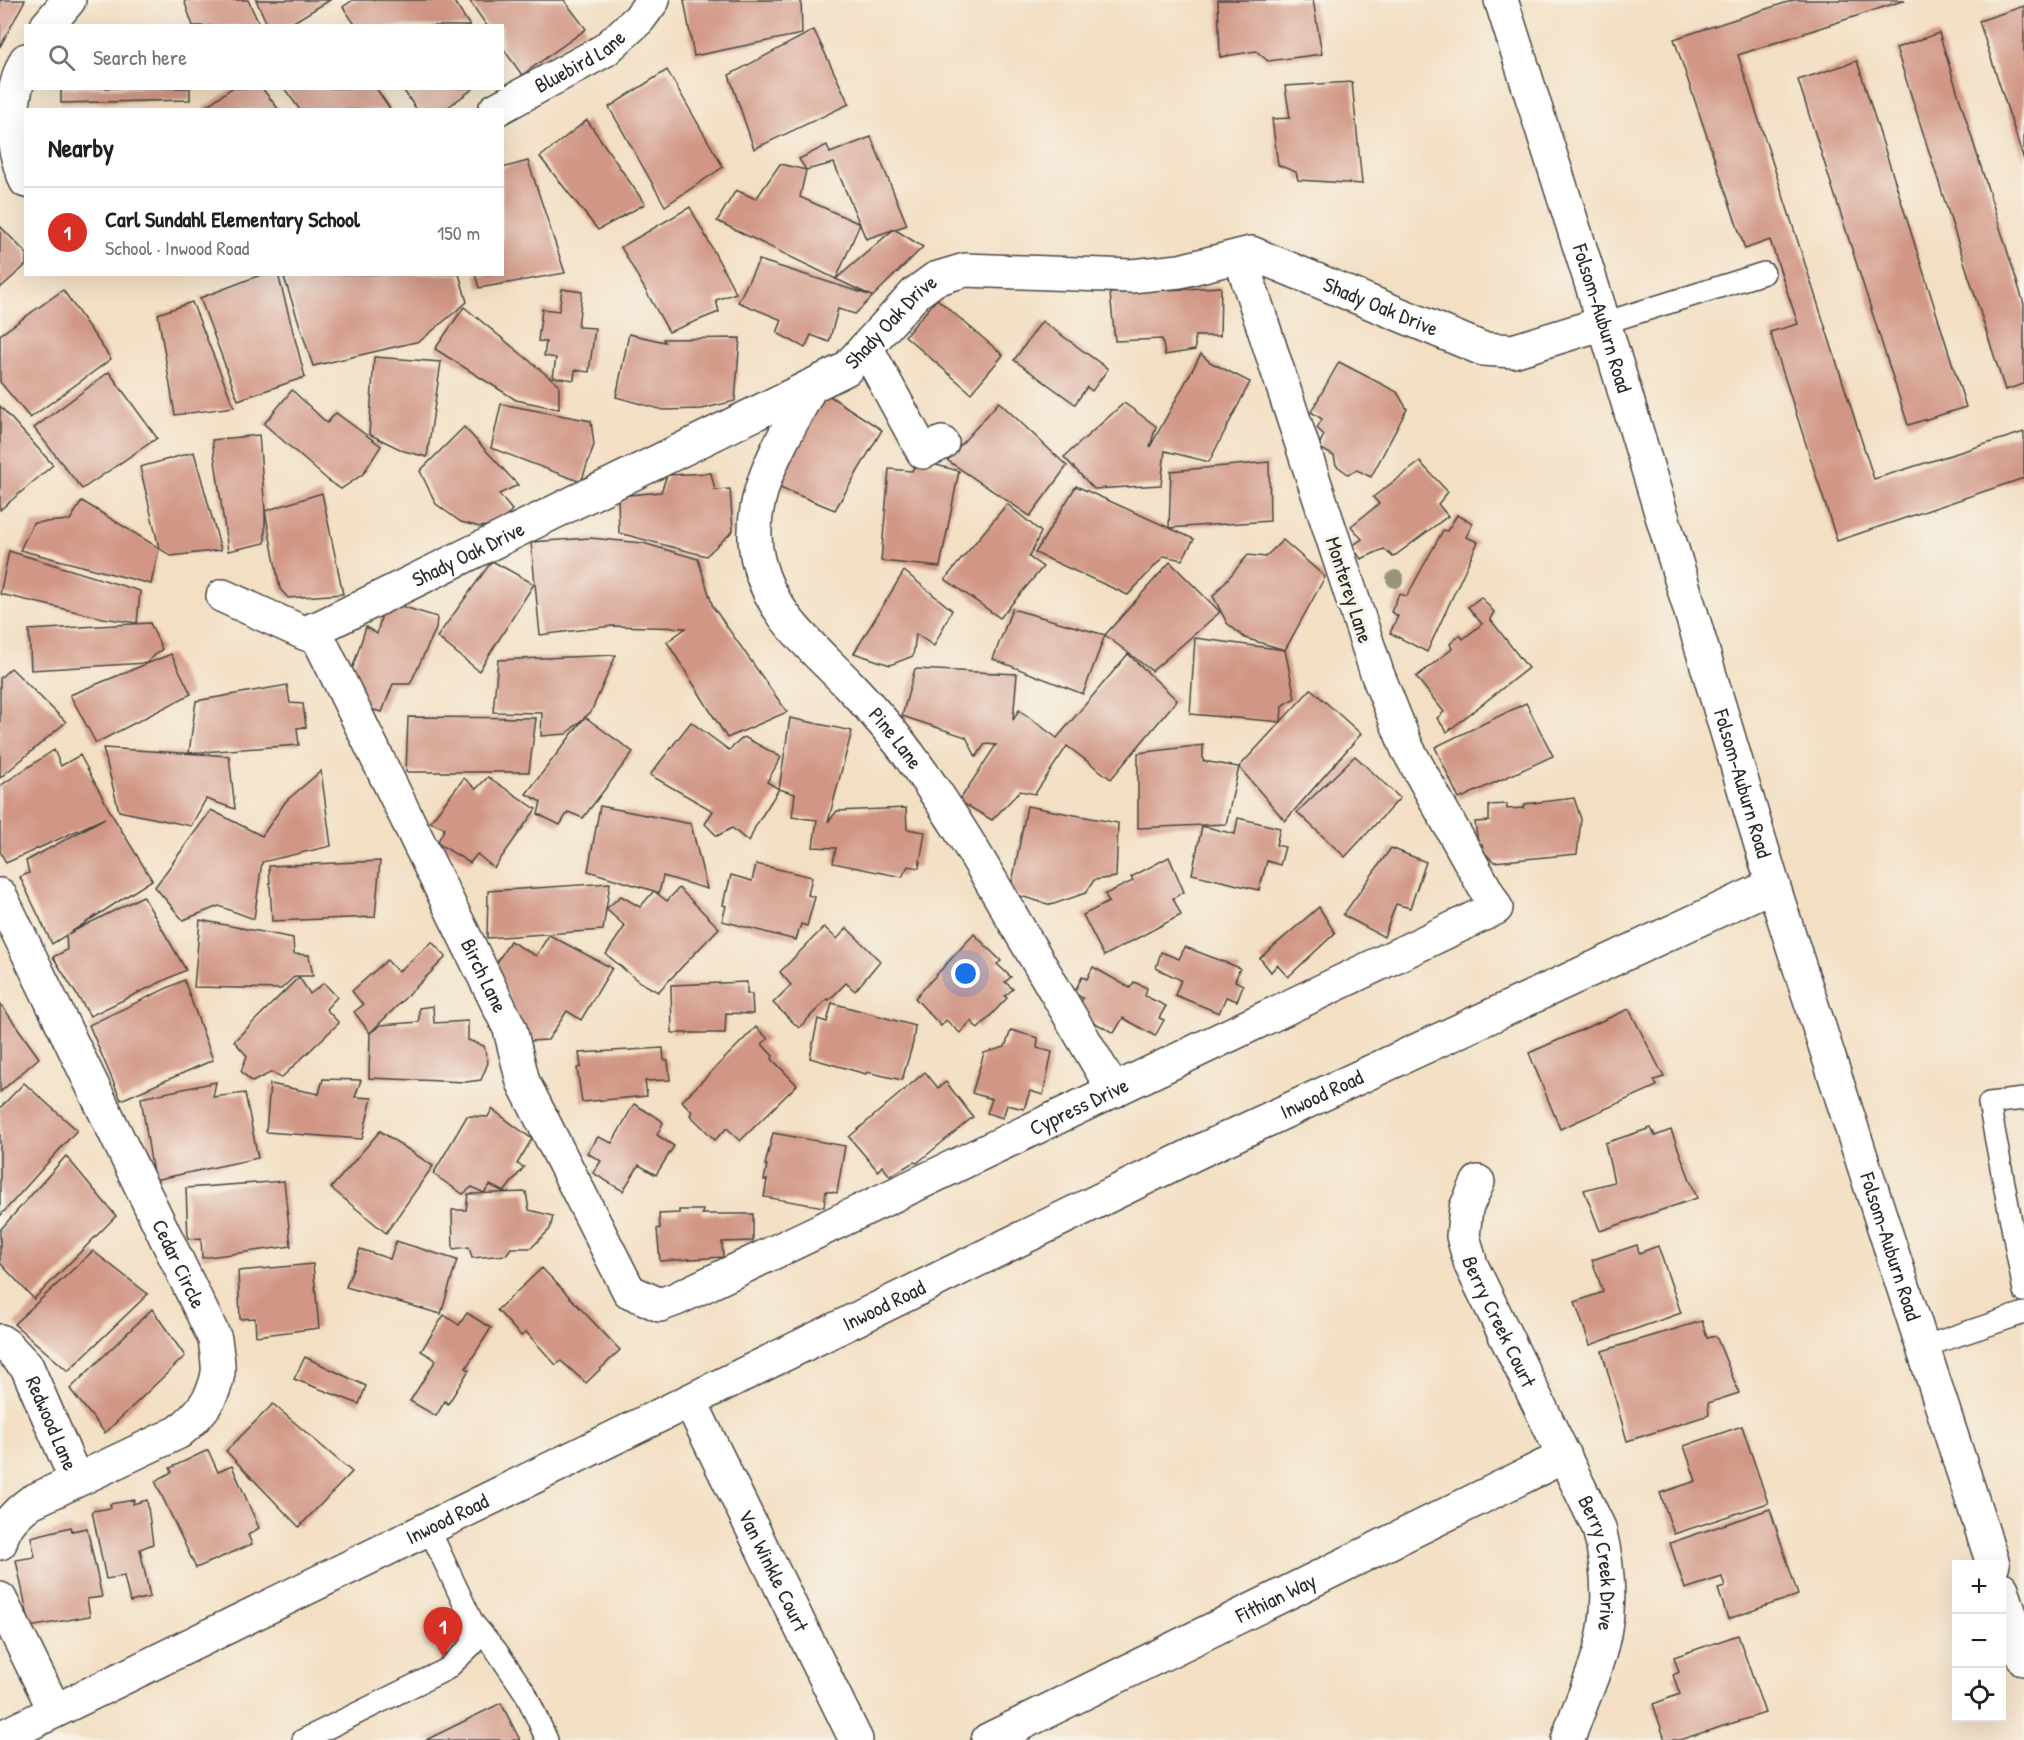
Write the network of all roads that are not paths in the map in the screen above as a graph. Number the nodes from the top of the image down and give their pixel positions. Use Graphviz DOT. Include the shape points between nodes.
graph roads {
  1 [pos="69,0"];
  2 [pos="653,0"];
  3 [pos="1501,0"];
  4 [pos="49,24"];
  5 [pos="24,64"];
  6 [pos="499,108"];
  7 [pos="7,148"];
  8 [pos="24,177"];
  9 [pos="1240,256"];
  10 [pos="1764,273"];
  11 [pos="1604,323"];
  12 [pos="866,347"];
  13 [pos="811,386"];
  14 [pos="942,443"];
  15 [pos="222,596"];
  16 [pos="315,629"];
  17 [pos="1773,885"];
  18 [pos="0,895"];
  19 [pos="1496,908"];
  20 [pos="1114,1091"];
  21 [pos="2024,1099"];
  22 [pos="1478,1182"];
  23 [pos="2024,1291"];
  24 [pos="660,1305"];
  25 [pos="2024,1313"];
  26 [pos="0,1341"];
  27 [pos="1923,1347"];
  28 [pos="690,1401"];
  29 [pos="1565,1456"];
  30 [pos="76,1480"];
  31 [pos="429,1529"];
  32 [pos="0,1543"];
  33 [pos="1993,1560"];
  34 [pos="0,1599"];
  35 [pos="2012,1606"];
  36 [pos="473,1623"];
  37 [pos="2024,1659"];
  38 [pos="55,1712"];
  39 [pos="0,1738"];
  40 [pos="303,1740"];
  41 [pos="547,1740"];
  42 [pos="856,1740"];
  43 [pos="988,1740"];
  44 [pos="1568,1740"];
  1 -- 4 [label="street"];
  2 -- 6 [label="street, Bluebird Lane" via="639,19 605,50"];
  3 -- 11 [label="street, Folsom-Auburn Road"];
  5 -- 7 [label="street" via="12,107"];
  7 -- 8 [label="street"];
  9 -- 11 [label="street, Shady Oak Drive" via="1251,253 1483,349 1514,351"];
  9 -- 12 [label="street, Shady Oak Drive" via="1180,271 1131,276 965,270 935,279 916,293"];
  9 -- 19 [label="street, Monterey Lane" via="1377,673 1407,748"];
  10 -- 11 [label="lane"];
  11 -- 17 [label="street, Folsom-Auburn Road"];
  12 -- 13 [label="street, Shady Oak Drive" via="846,369"];
  12 -- 14 [label="street" via="923,452"];
  13 -- 16 [label="street, Shady Oak Drive"];
  13 -- 20 [label="street, Pine Lane" via="768,469 759,498 757,559 770,595 786,621 851,687 913,759 958,825"];
  15 -- 16 [label="street" via="306,634"];
  16 -- 24 [label="street, Birch Lane" via="510,1029 523,1082 628,1291"];
  17 -- 27 [label="street, Folsom-Auburn Road"];
  17 -- 28 [label="street, Inwood Road" via="1198,1152"];
  18 -- 30 [label="street, Cedar Circle" via="215,1339 218,1372 208,1403 199,1416 179,1432"];
  19 -- 20 [label="street, Cypress Drive"];
  20 -- 24 [label="street, Cypress Drive"];
  21 -- 23 [label="lane" via="1989,1103"];
  22 -- 29 [label="street, Berry Creek Court" via="1466,1208 1463,1236 1472,1265"];
  25 -- 27 [label="lane"];
  26 -- 30 [label="street, Redwood Lane" via="27,1367"];
  27 -- 33 [label="street, Folsom-Auburn Road"];
  28 -- 31 [label="street, Inwood Road"];
  28 -- 42 [label="street, Van Winkle Court"];
  29 -- 43 [label="street, Fithian Way"];
  29 -- 44 [label="street, Berry Creek Drive" via="1599,1528 1606,1556 1609,1613 1595,1669"];
  30 -- 32 [label="street, Cedar Circle" via="14,1515"];
  31 -- 36 [label="lane"];
  31 -- 38 [label="street, Inwood Road"];
  34 -- 38 [label="street"];
  35 -- 37 [label="street"];
  36 -- 40 [label="lane" via="472,1645 447,1669"];
  36 -- 41 [label="lane" via="526,1694"];
  38 -- 39 [label="street, Inwood Road"];
}
